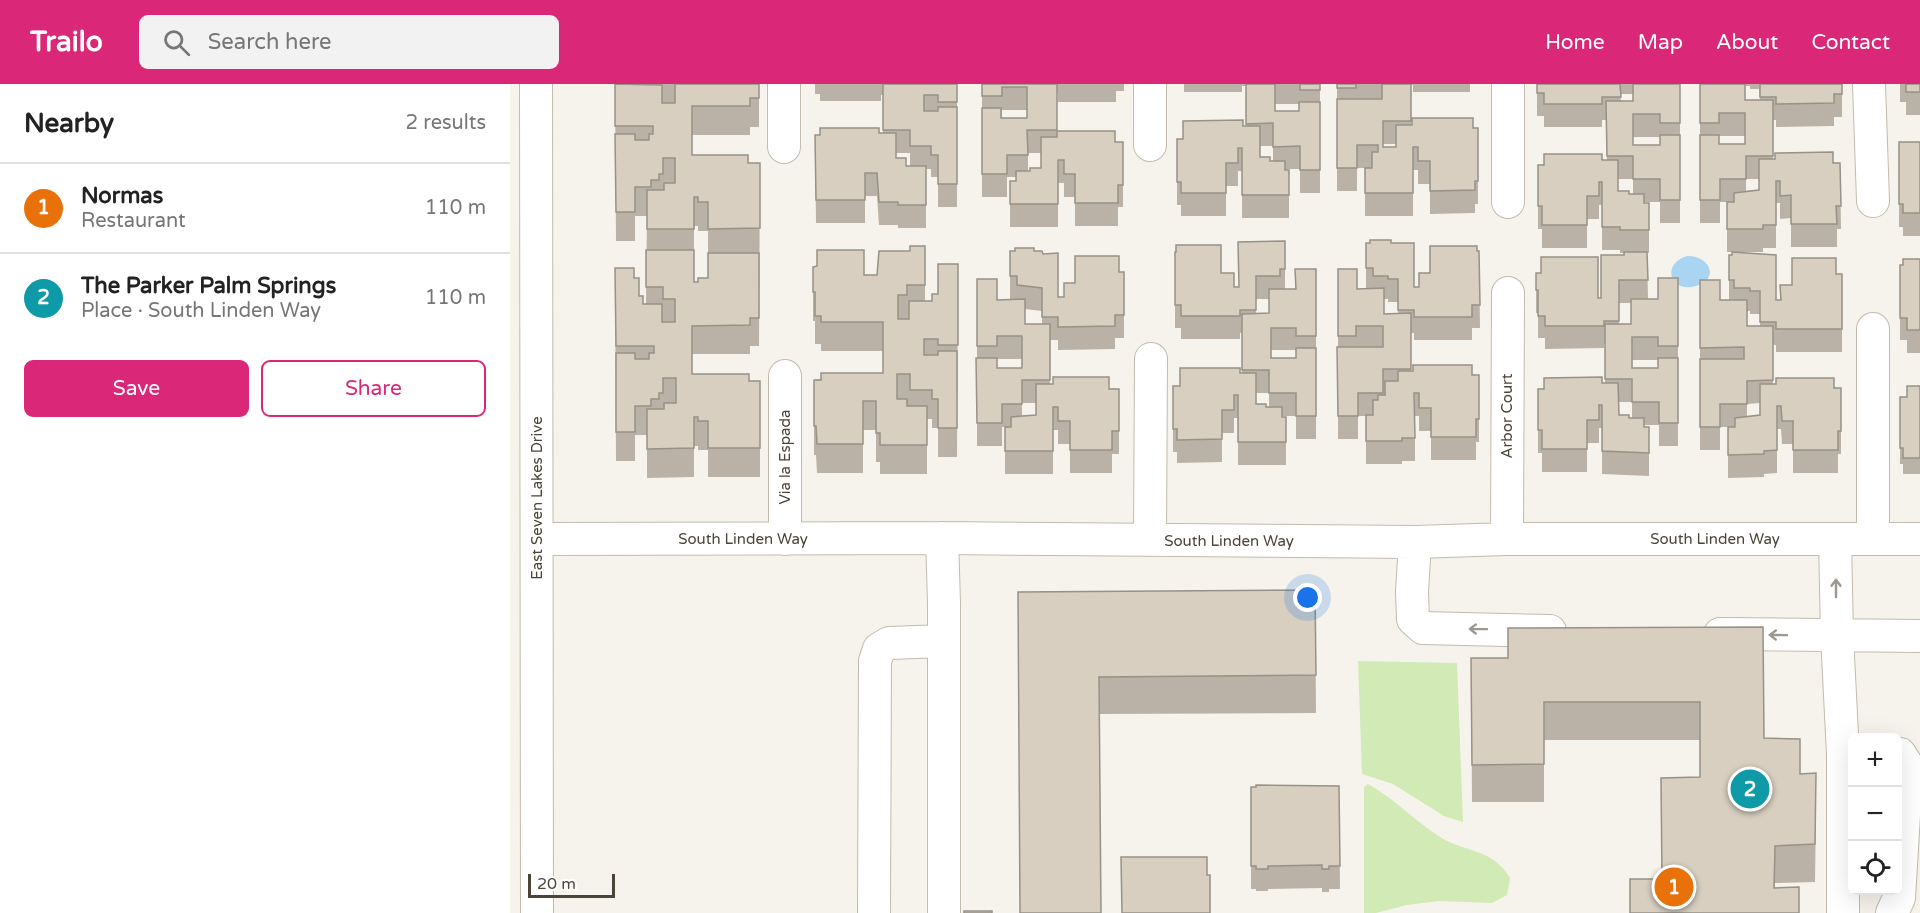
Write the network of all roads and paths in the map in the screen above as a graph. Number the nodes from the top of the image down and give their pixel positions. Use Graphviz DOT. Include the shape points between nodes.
graph roads {
  1 [pos="536,84"];
  2 [pos="784,84"];
  3 [pos="1150,84"];
  4 [pos="1508,84"];
  5 [pos="1869,84"];
  6 [pos="1150,145"];
  7 [pos="784,147"];
  8 [pos="1873,201"];
  9 [pos="1508,202"];
  10 [pos="1508,293"];
  11 [pos="1873,329"];
  12 [pos="1151,359"];
  13 [pos="784,376"];
  14 [pos="942,538"];
  15 [pos="537,539"];
  16 [pos="784,539"];
  17 [pos="1507,539"];
  18 [pos="1835,539"];
  19 [pos="1873,539"];
  20 [pos="1920,539"];
  21 [pos="1150,540"];
  22 [pos="1415,542"];
  23 [pos="1577,631"];
  24 [pos="1695,633"];
  25 [pos="1837,636"];
  26 [pos="1920,636"];
  27 [pos="944,640"];
  28 [pos="1848,754"];
  29 [pos="1902,757"];
  30 [pos="537,913"];
  31 [pos="874,913"];
  32 [pos="944,913"];
  33 [pos="1843,913"];
  34 [pos="1892,913"];
  1 -- 15 [label="street, East Seven Lakes Drive"];
  2 -- 7 [label="street"];
  3 -- 6 [label="street"];
  4 -- 9 [label="street"];
  5 -- 8 [label="street"];
  10 -- 17 [label="street, Arbor Court"];
  11 -- 19 [label="street"];
  12 -- 21 [label="street"];
  13 -- 16 [label="street, Via la Espada"];
  14 -- 16 [label="street, South Linden Way"];
  14 -- 21 [label="street, South Linden Way"];
  14 -- 27 [label="street"];
  15 -- 16 [label="street, South Linden Way"];
  15 -- 30 [label="street, East Seven Lakes Drive"];
  17 -- 18 [label="street, South Linden Way"];
  17 -- 22 [label="street, South Linden Way"];
  18 -- 19 [label="street, South Linden Way"];
  25 -- 18 [label="street, one-way"];
  19 -- 20 [label="street, South Linden Way"];
  21 -- 22 [label="street, South Linden Way"];
  23 -- 22 [label="street, one-way" via="1423,628 1413,619"];
  25 -- 24 [label="street, one-way"];
  25 -- 26 [label="street"];
  25 -- 28 [label="street"];
  27 -- 31 [label="street" via="889,643 879,649 875,661"];
  27 -- 32 [label="street"];
  28 -- 33 [label="street"];
  29 -- 34 [label="street" via="1907,765 1899,898"];
}
